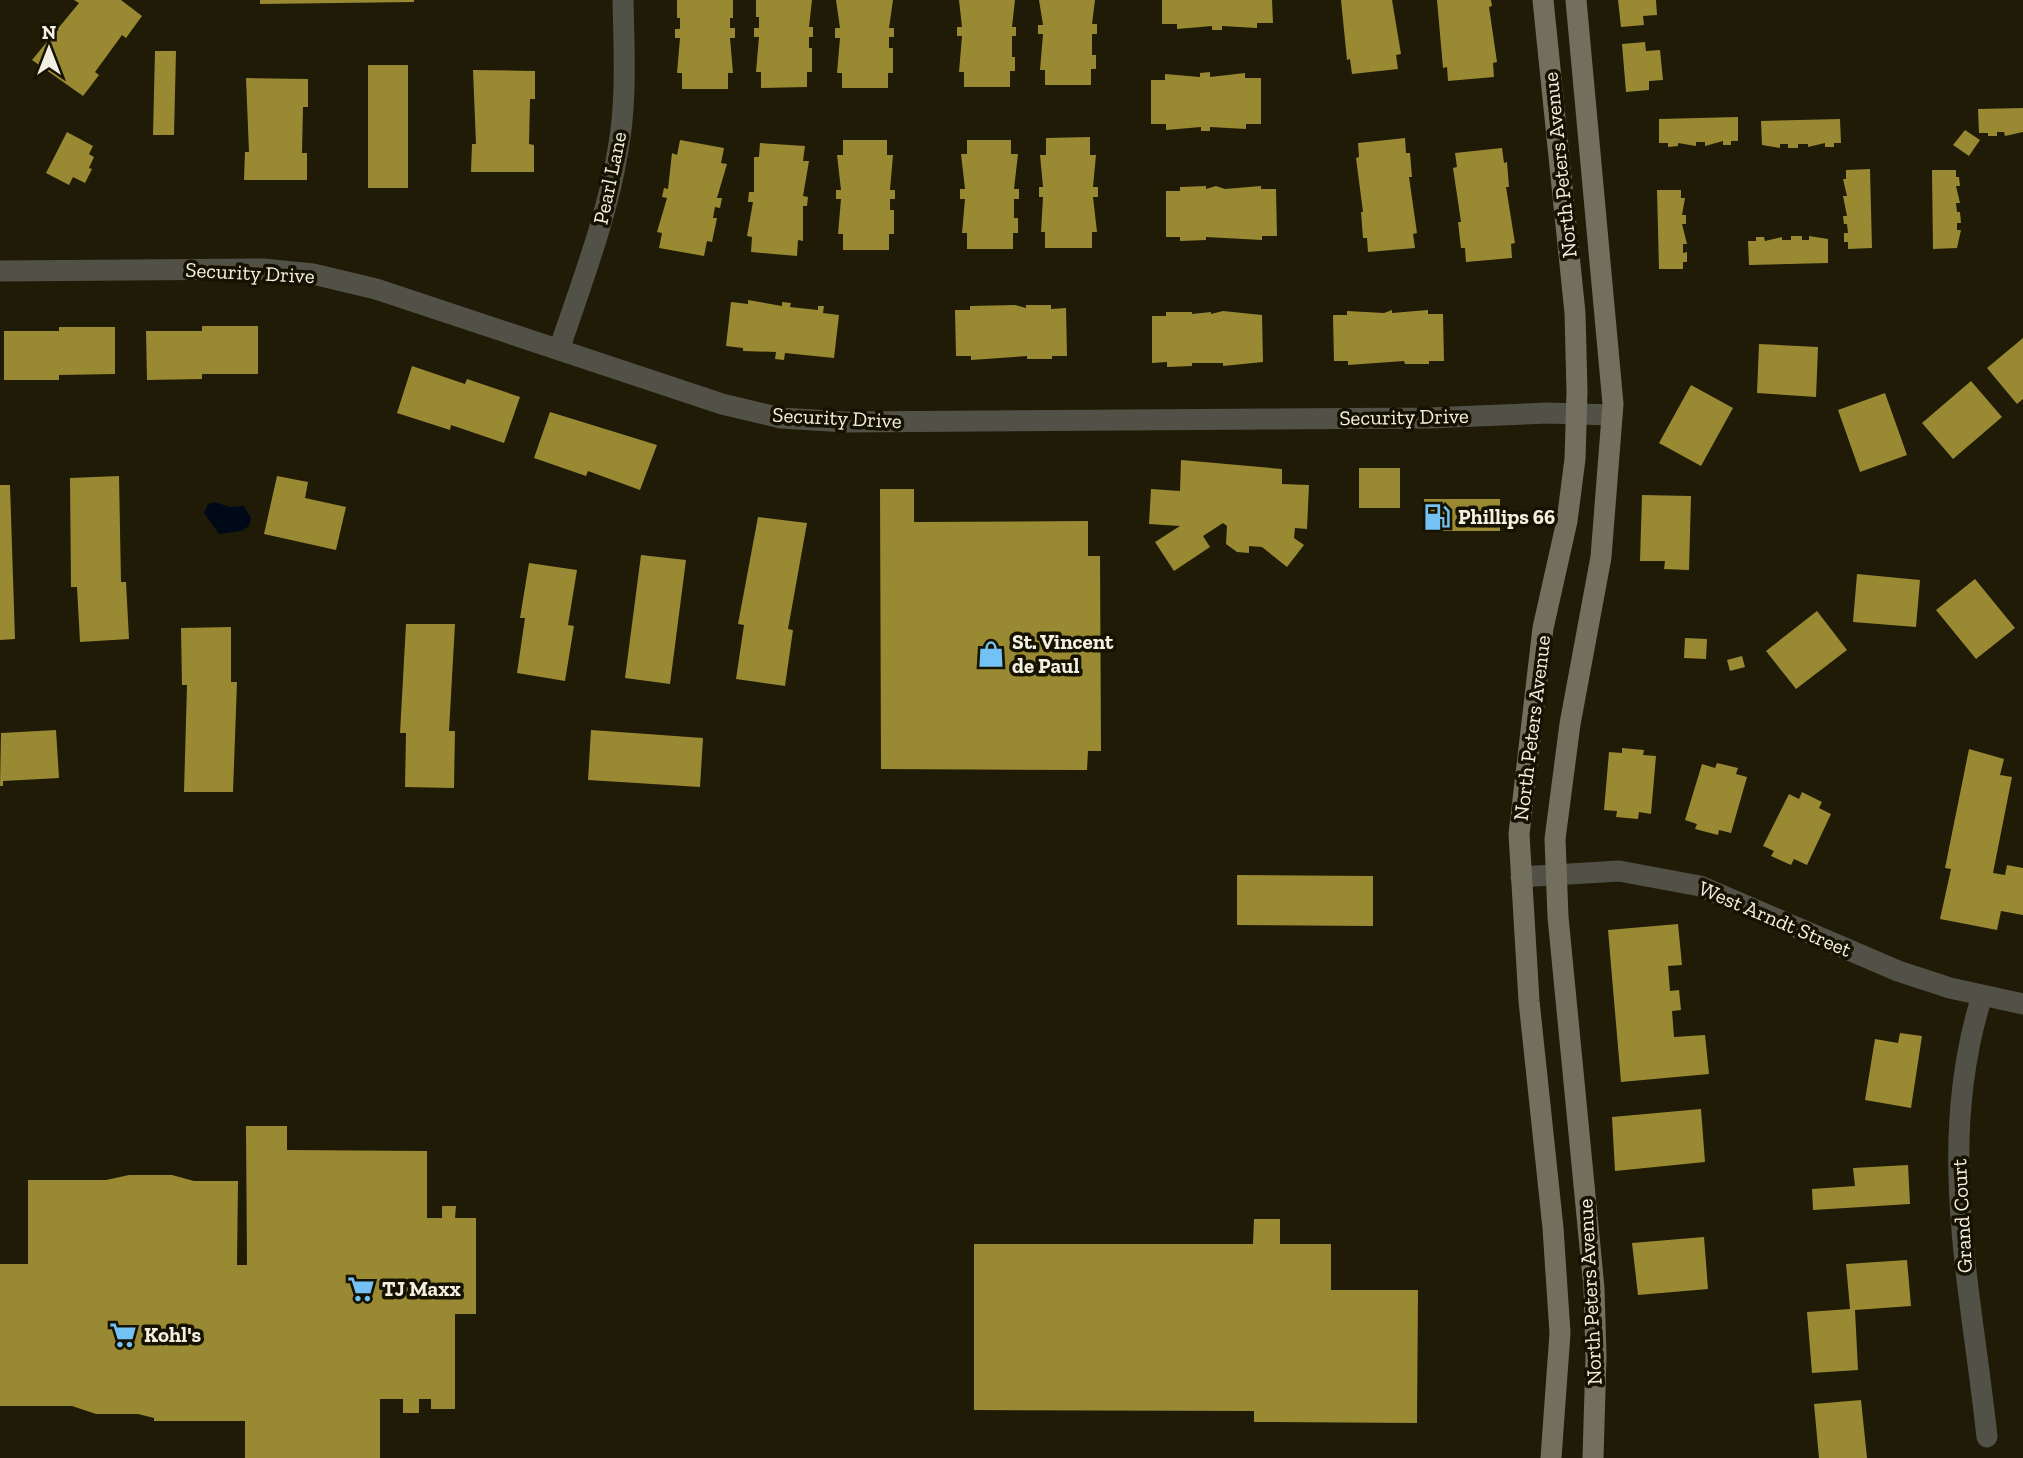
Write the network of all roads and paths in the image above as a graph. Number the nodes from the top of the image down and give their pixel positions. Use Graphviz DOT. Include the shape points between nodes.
graph roads {
  1 [pos="623,0"];
  2 [pos="1543,0"];
  3 [pos="1576,0"];
  4 [pos="0,271"];
  5 [pos="559,350"];
  6 [pos="1612,415"];
  7 [pos="1576,416"];
  8 [pos="1556,873"];
  9 [pos="1521,877"];
  10 [pos="1982,996"];
  11 [pos="2023,1004"];
  12 [pos="1987,1437"];
  13 [pos="1552,1458"];
  14 [pos="1593,1458"];
  1 -- 5 [label="street, Pearl Lane" via="624,103 614,173"];
  2 -- 7 [label="main road, North Peters Avenue" via="1575,313"];
  3 -- 6 [label="main road, North Peters Avenue" via="1608,327"];
  4 -- 5 [label="street, Security Drive" via="263,270 313,274 376,289"];
  5 -- 7 [label="street, Security Drive" via="723,404 781,418 821,421"];
  6 -- 7 [label="street, Security Drive"];
  6 -- 8 [label="main road, North Peters Avenue" via="1601,557 1570,724 1555,839"];
  7 -- 9 [label="main road, North Peters Avenue" via="1567,521 1544,628 1531,722 1519,834"];
  8 -- 9 [label="street, West Arndt Street"];
  8 -- 10 [label="street, West Arndt Street" via="1619,871 1700,886 1898,971"];
  8 -- 14 [label="main road, North Peters Avenue" via="1594,1288"];
  9 -- 13 [label="main road, North Peters Avenue" via="1560,1333"];
  10 -- 11 [label="street, West Arndt Street"];
  10 -- 12 [label="street, Grand Court" via="1964,1078 1957,1173 1962,1257"];
}
